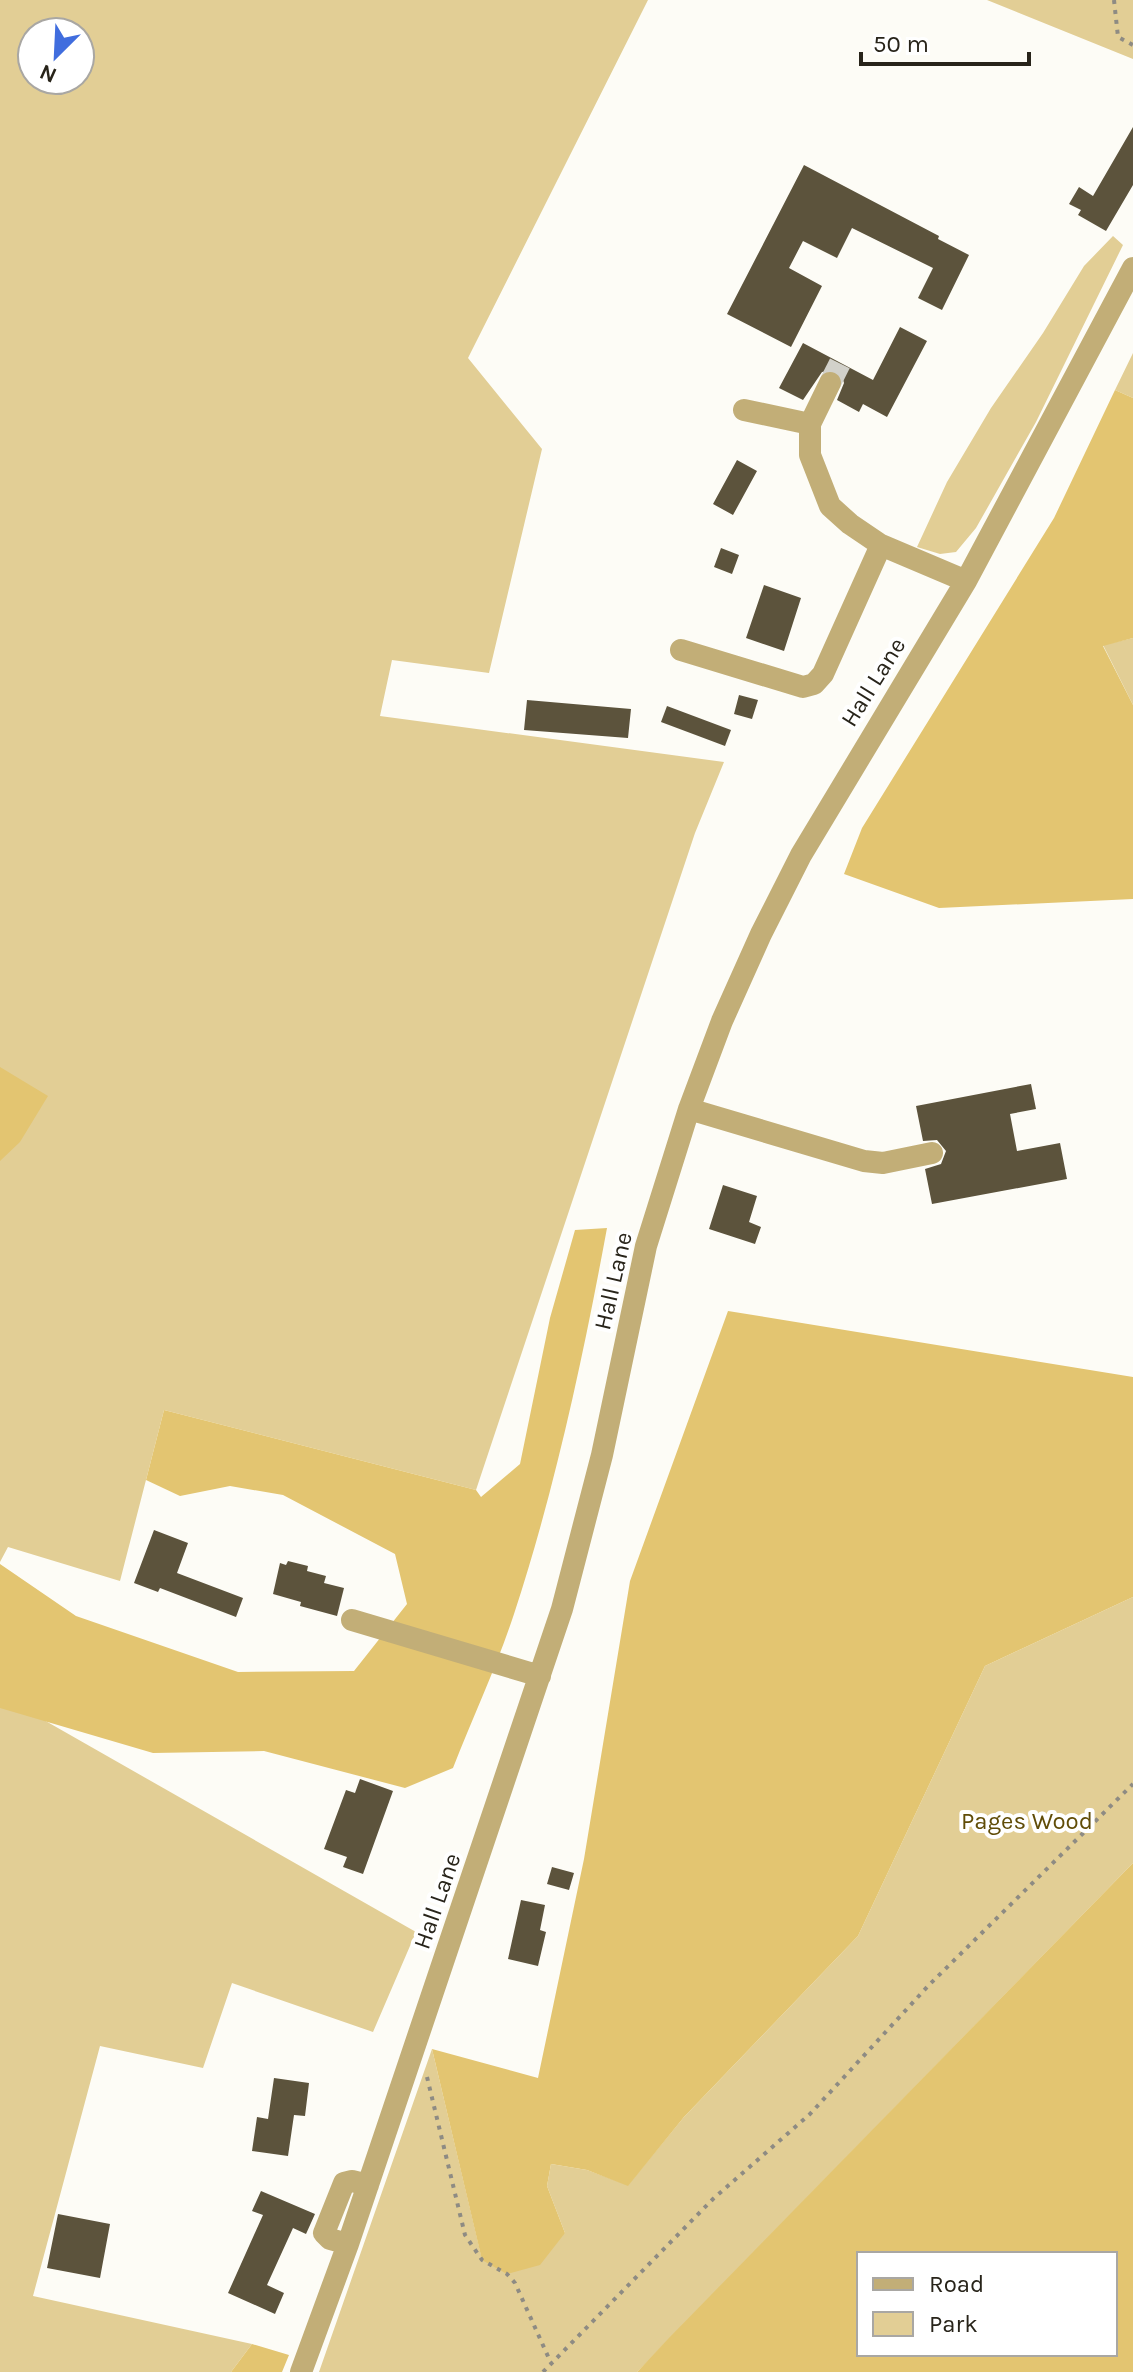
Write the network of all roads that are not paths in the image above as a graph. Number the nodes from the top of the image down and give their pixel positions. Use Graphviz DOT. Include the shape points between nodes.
graph roads {
  1 [pos="1133,268"];
  2 [pos="830,383"];
  3 [pos="744,410"];
  4 [pos="810,424"];
  5 [pos="881,545"];
  6 [pos="966,581"];
  7 [pos="681,650"];
  8 [pos="689,1109"];
  9 [pos="932,1153"];
  10 [pos="352,1620"];
  11 [pos="540,1676"];
  12 [pos="301,2372"];
  1 -- 6 [label="street, Hall Lane"];
  2 -- 4 [label="street"];
  3 -- 4 [label="street"];
  4 -- 5 [label="street" via="810,455 830,506"];
  5 -- 6 [label="street"];
  5 -- 7 [label="street" via="814,684 803,687"];
  6 -- 8 [label="street, Hall Lane" via="801,855 722,1021"];
  8 -- 9 [label="street" via="864,1161 883,1163"];
  8 -- 11 [label="street, Hall Lane" via="646,1246 583,1534"];
  10 -- 11 [label="street"];
  11 -- 12 [label="street, Hall Lane"];
}
